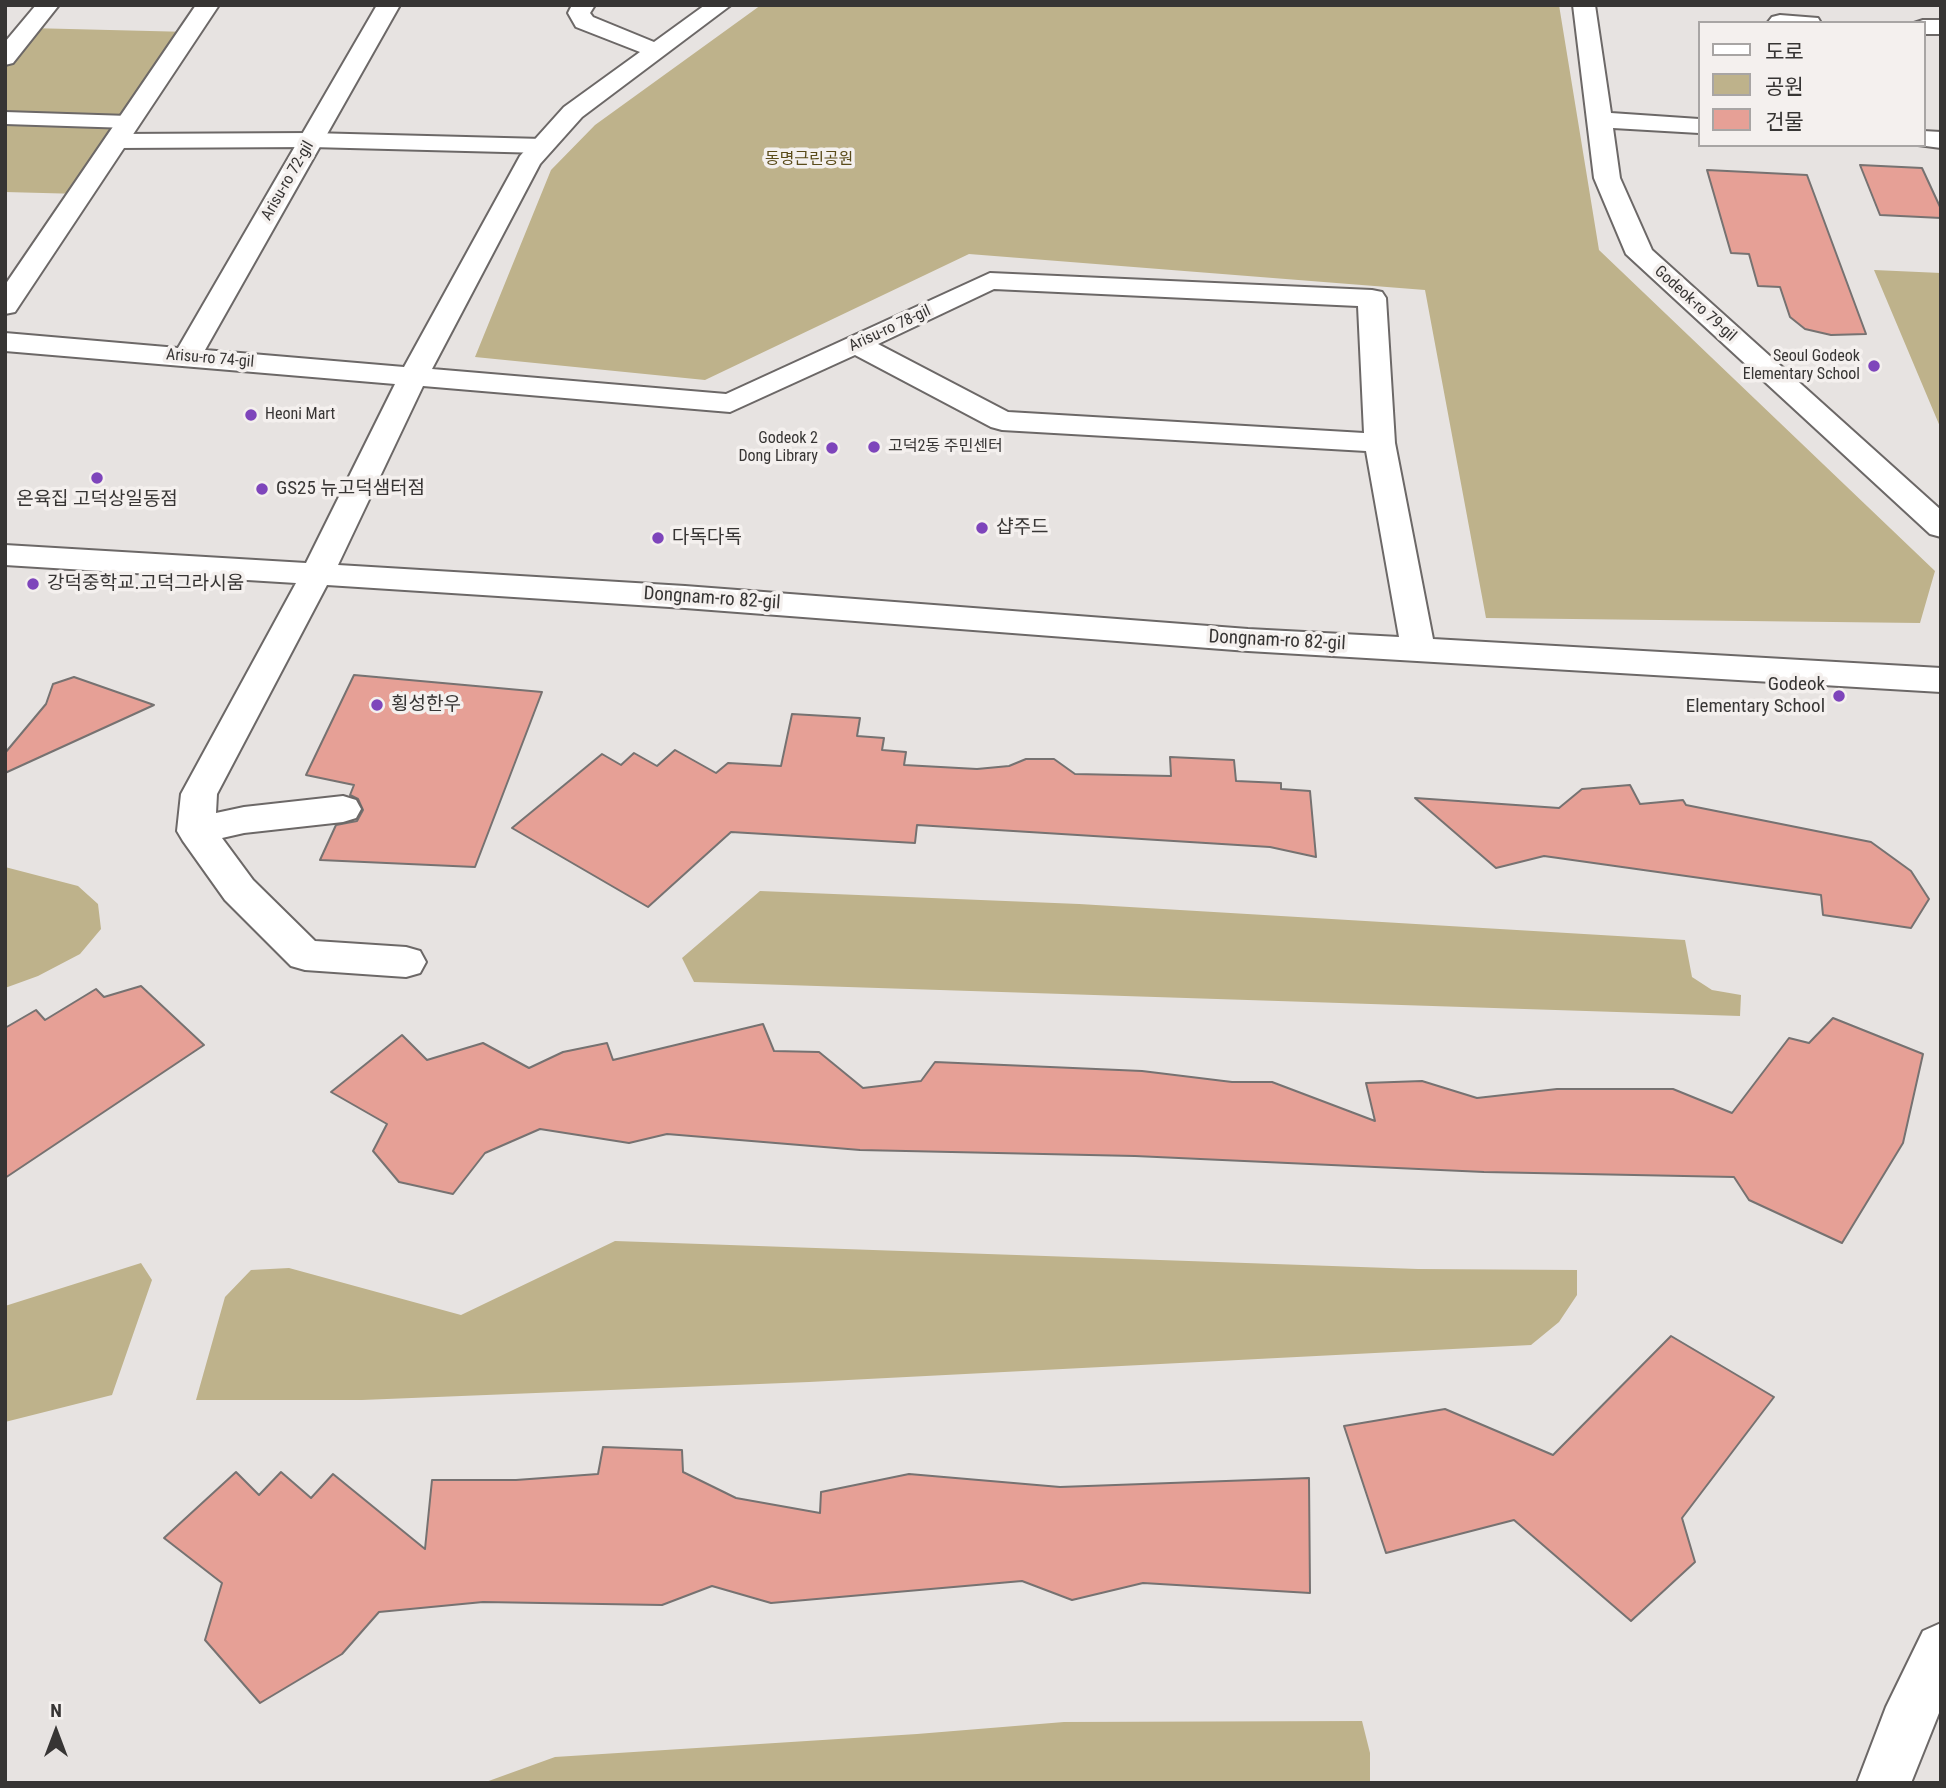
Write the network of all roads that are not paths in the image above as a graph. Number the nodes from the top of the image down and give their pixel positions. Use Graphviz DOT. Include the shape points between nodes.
graph roads {
  1 [pos="48,5"];
  2 [pos="208,5"];
  3 [pos="389,5"];
  4 [pos="584,5"];
  5 [pos="720,5"];
  6 [pos="1584,5"];
  7 [pos="1778,17"];
  8 [pos="1799,21"];
  9 [pos="657,51"];
  10 [pos="5,58"];
  11 [pos="5,118"];
  12 [pos="1601,120"];
  13 [pos="1698,126"];
  14 [pos="123,132"];
  15 [pos="311,140"];
  16 [pos="543,146"];
  17 [pos="5,306"];
  18 [pos="5,342"];
  19 [pos="856,344"];
  20 [pos="187,357"];
  21 [pos="414,375"];
  22 [pos="1380,443"];
  23 [pos="1941,527"];
  24 [pos="5,555"];
  25 [pos="317,574"];
  26 [pos="1418,649"];
  27 [pos="1941,680"];
  28 [pos="343,809"];
  29 [pos="196,831"];
  30 [pos="406,962"];
  31 [pos="1941,1649"];
  32 [pos="1884,1783"];
  1 -- 10 [label="street"];
  2 -- 14 [label="street"];
  3 -- 15 [label="street, Arisu-ro 72-gil"];
  4 -- 9 [label="street" via="579,13 584,22"];
  5 -- 9 [label="street"];
  6 -- 12 [label="street, Godeok-ro 79-gil"];
  7 -- 8 [label="street"];
  9 -- 16 [label="street" via="573,112"];
  11 -- 14 [label="lane"];
  12 -- 13 [label="street"];
  12 -- 23 [label="street, Godeok-ro 79-gil" via="1607,178 1640,254"];
  14 -- 15 [label="lane"];
  14 -- 17 [label="street"];
  15 -- 16 [label="lane"];
  15 -- 20 [label="street, Arisu-ro 72-gil"];
  16 -- 21 [label="street" via="529,161"];
  18 -- 20 [label="street, Arisu-ro 74-gil"];
  19 -- 21 [label="street, Arisu-ro 78-gil" via="730,403"];
  19 -- 22 [label="street" via="1002,421"];
  19 -- 22 [label="street, Arisu-ro 78-gil" via="990,281 1372,298"];
  20 -- 21 [label="street, Arisu-ro 74-gil"];
  21 -- 25 [label="street"];
  22 -- 26 [label="street"];
  24 -- 25 [label="street, Dongnam-ro 82-gil"];
  25 -- 26 [label="street, Dongnam-ro 82-gil"];
  25 -- 29 [label="street" via="198,794"];
  26 -- 27 [label="street, Dongnam-ro 82-gil"];
  28 -- 29 [label="street" via="244,820"];
  29 -- 30 [label="street" via="239,890 305,956"];
  31 -- 32 [label="street"];
}
